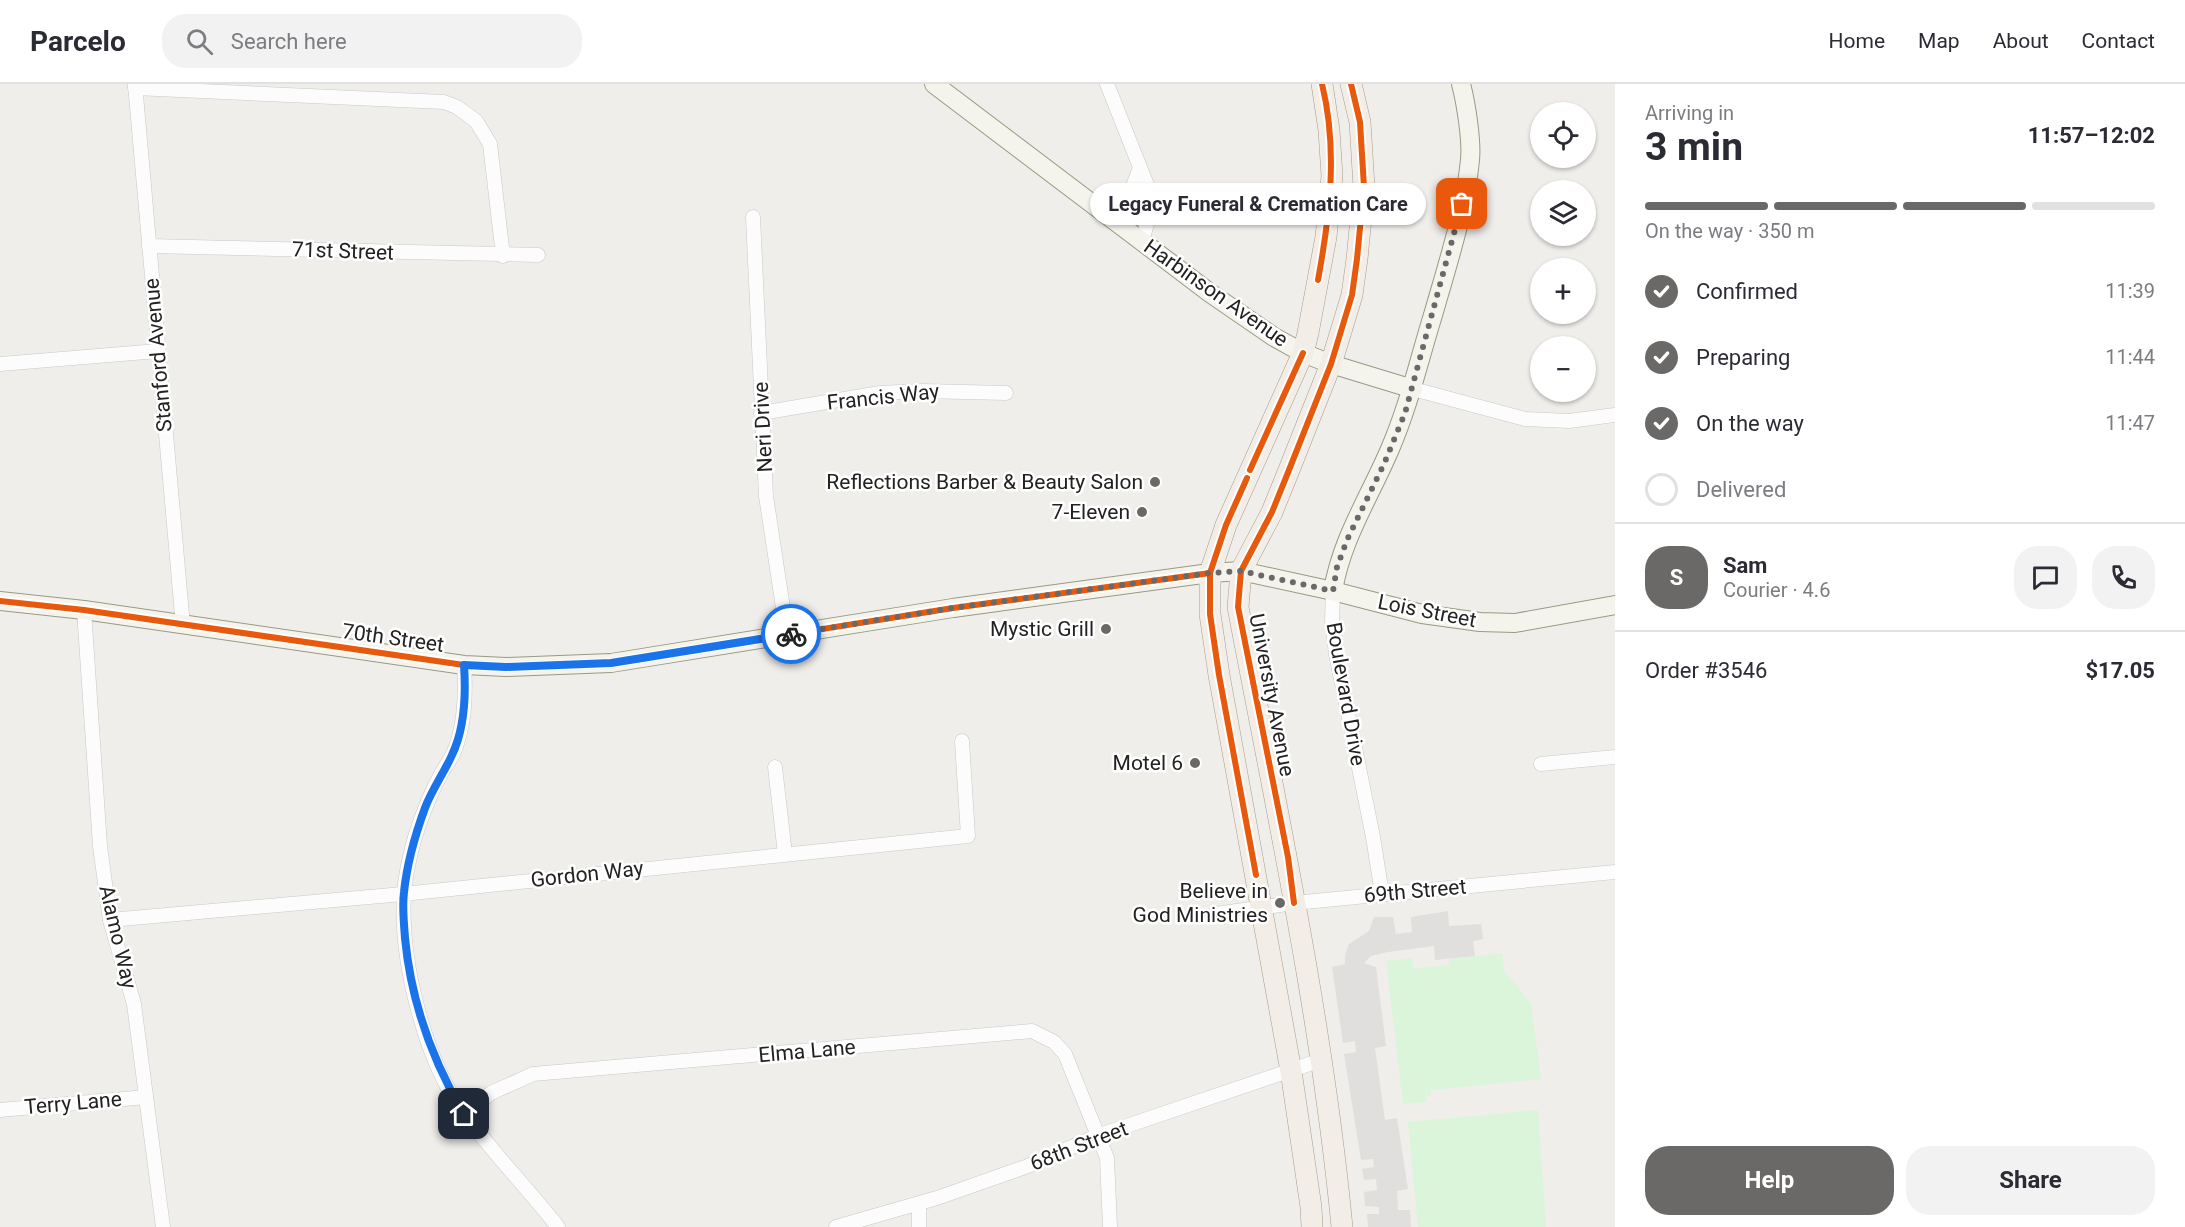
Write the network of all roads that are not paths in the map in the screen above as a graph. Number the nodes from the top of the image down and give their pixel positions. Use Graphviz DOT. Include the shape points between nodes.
graph roads {
  1 [pos="934,84"];
  2 [pos="1107,84"];
  3 [pos="1322,84"];
  4 [pos="1351,84"];
  5 [pos="1461,84"];
  6 [pos="135,86"];
  7 [pos="1140,168"];
  8 [pos="1104,213"];
  9 [pos="753,217"];
  10 [pos="1142,242"];
  11 [pos="149,246"];
  12 [pos="538,255"];
  13 [pos="503,256"];
  14 [pos="158,351"];
  15 [pos="1303,353"];
  16 [pos="0,364"];
  17 [pos="1331,364"];
  18 [pos="1413,389"];
  19 [pos="1006,393"];
  20 [pos="761,413"];
  21 [pos="1615,415"];
  22 [pos="1241,571"];
  23 [pos="1210,573"];
  24 [pos="1333,591"];
  25 [pos="0,601"];
  26 [pos="1615,605"];
  27 [pos="84,610"];
  28 [pos="183,626"];
  29 [pos="787,634"];
  30 [pos="464,665"];
  31 [pos="962,741"];
  32 [pos="1615,757"];
  33 [pos="1541,764"];
  34 [pos="775,767"];
  35 [pos="785,854"];
  36 [pos="1615,872"];
  37 [pos="404,894"];
  38 [pos="1382,894"];
  39 [pos="1294,903"];
  40 [pos="1262,908"];
  41 [pos="1215,915"];
  42 [pos="110,920"];
  43 [pos="1321,1060"];
  44 [pos="1291,1071"];
  45 [pos="146,1097"];
  46 [pos="0,1110"];
  47 [pos="464,1114"];
  48 [pos="1097,1136"];
  49 [pos="919,1204"];
  50 [pos="163,1227"];
  51 [pos="558,1227"];
  52 [pos="836,1227"];
  53 [pos="919,1227"];
  54 [pos="1110,1227"];
  55 [pos="1312,1227"];
  56 [pos="1342,1227"];
  1 -- 8 [label="street, Harbinson Avenue"];
  2 -- 7 [label="street"];
  3 -- 15 [label="main road" via="1332,176 1326,237"];
  4 -- 17 [label="main road, University Avenue" via="1360,122 1364,187 1352,295"];
  5 -- 18 [label="street, Boulevard Drive" via="1471,157 1467,186"];
  6 -- 11 [label="street, Stanford Avenue"];
  6 -- 13 [label="street" via="444,102 457,107 476,121 490,144"];
  7 -- 8 [label="street" via="1131,191"];
  7 -- 10 [label="street" via="1153,200"];
  8 -- 10 [label="street, Harbinson Avenue"];
  9 -- 20 [label="street, Neri Drive"];
  10 -- 15 [label="street, Harbinson Avenue" via="1239,313"];
  11 -- 13 [label="street, 71st Street"];
  11 -- 14 [label="street, Stanford Avenue"];
  12 -- 13 [label="street, 71st Street"];
  14 -- 16 [label="street"];
  14 -- 28 [label="street, Stanford Avenue"];
  15 -- 17 [label="street, Harbinson Avenue"];
  15 -- 23 [label="main road" via="1226,525"];
  17 -- 18 [label="street, Harbinson Avenue"];
  17 -- 22 [label="main road, University Avenue" via="1272,512"];
  18 -- 21 [label="street" via="1525,419 1569,421"];
  18 -- 24 [label="street, Boulevard Drive" via="1384,464 1347,540"];
  19 -- 20 [label="street, Francis Way" via="880,393"];
  20 -- 29 [label="street, Neri Drive" via="766,496"];
  22 -- 23 [label="street, 70th Street"];
  22 -- 24 [label="street, Lois Street"];
  22 -- 39 [label="main road, University Avenue" via="1238,607"];
  23 -- 29 [label="street, 70th Street"];
  23 -- 40 [label="main road" via="1210,614 1219,675"];
  24 -- 26 [label="street, Lois Street" via="1422,614 1480,622 1515,623"];
  24 -- 38 [label="street, Boulevard Drive" via="1336,654"];
  25 -- 27 [label="street, 70th Street"];
  27 -- 28 [label="street, 70th Street"];
  27 -- 42 [label="street, Alamo Way" via="100,846"];
  28 -- 30 [label="street, 70th Street"];
  29 -- 30 [label="street, 70th Street" via="611,663"];
  30 -- 37 [label="street" via="465,700 459,735 423,813"];
  31 -- 35 [label="street, Gordon Way" via="968,836"];
  32 -- 33 [label="street"];
  34 -- 35 [label="street"];
  35 -- 37 [label="street, Gordon Way"];
  36 -- 38 [label="street, 69th Street"];
  37 -- 42 [label="street, Gordon Way"];
  37 -- 47 [label="street" via="406,950 414,998 436,1061"];
  38 -- 39 [label="street, 69th Street"];
  39 -- 40 [label="street, 69th Street"];
  39 -- 43 [label="main road, University Avenue"];
  40 -- 41 [label="street, 69th Street"];
  40 -- 44 [label="main road"];
  42 -- 45 [label="street, Alamo Way" via="134,1004"];
  43 -- 44 [label="street, 68th Street"];
  43 -- 56 [label="main road, University Avenue"];
  44 -- 48 [label="street, 68th Street"];
  44 -- 55 [label="main road"];
  45 -- 46 [label="street, Terry Lane"];
  45 -- 50 [label="street, Alamo Way"];
  47 -- 48 [label="street, Elma Lane" via="491,1093 533,1074 1032,1031 1054,1042 1065,1054"];
  47 -- 51 [label="street"];
  48 -- 49 [label="street, 68th Street" via="1028,1166"];
  48 -- 54 [label="street, Elma Lane" via="1107,1158"];
  49 -- 52 [label="street, 68th Street"];
  49 -- 53 [label="street"];
}
